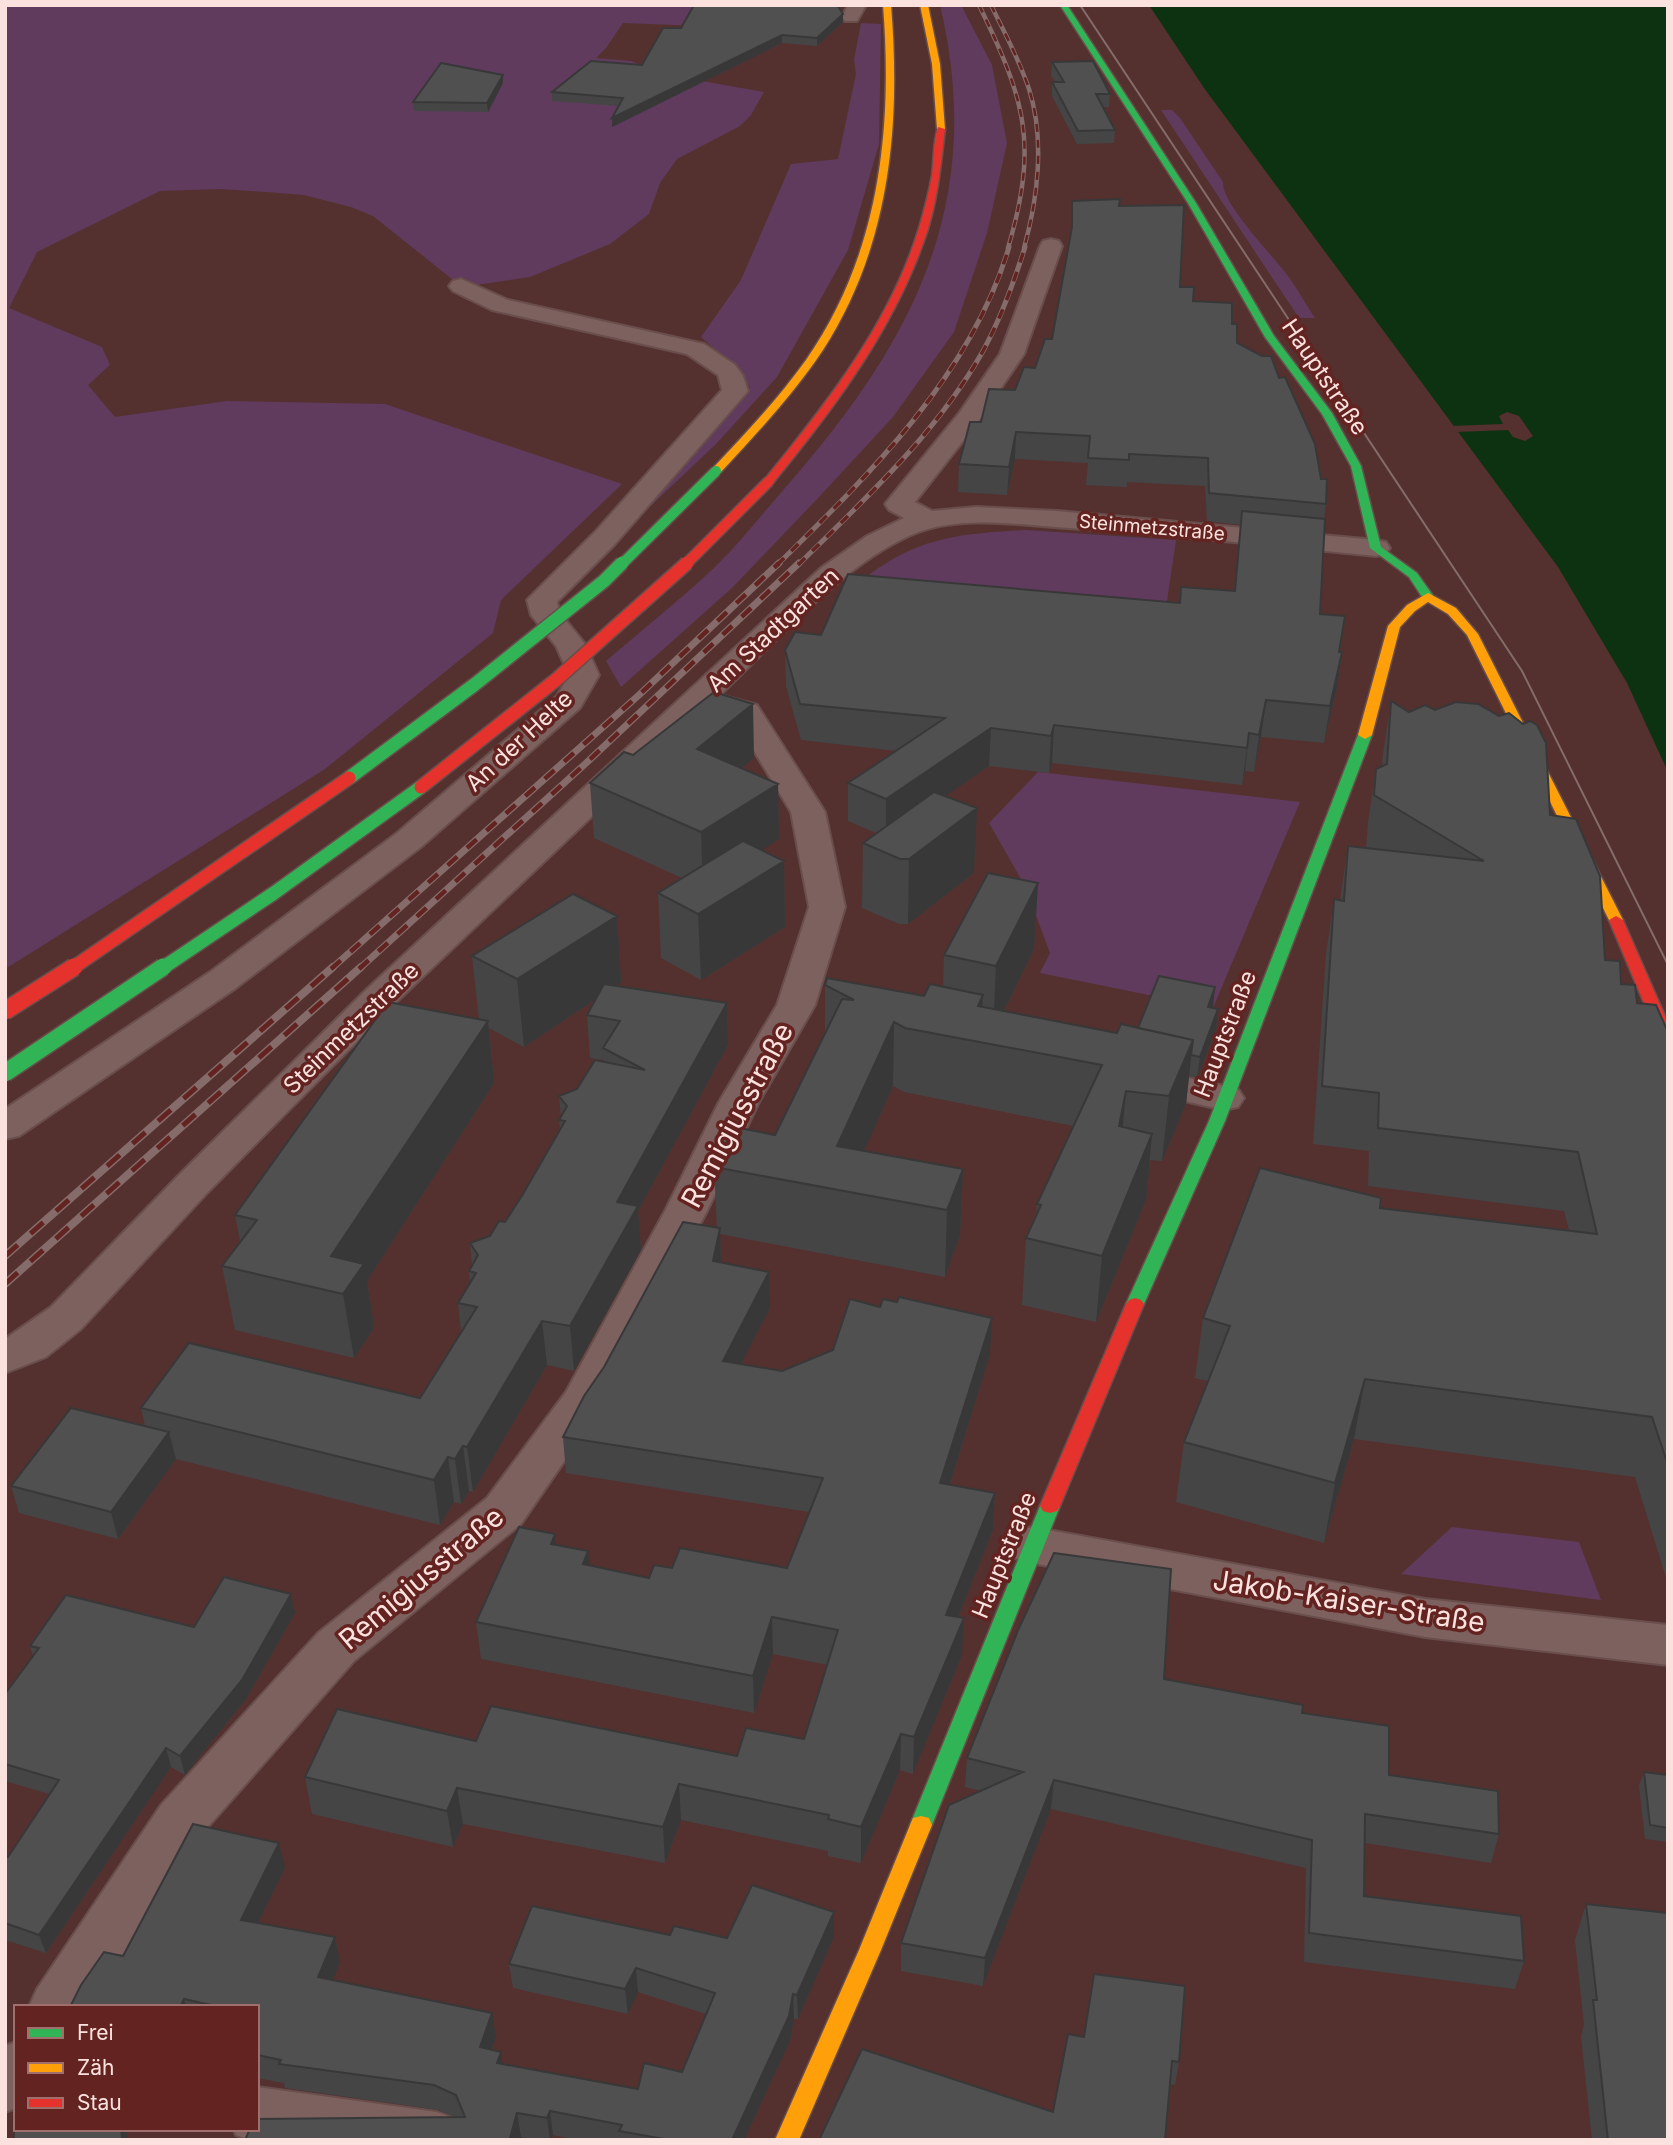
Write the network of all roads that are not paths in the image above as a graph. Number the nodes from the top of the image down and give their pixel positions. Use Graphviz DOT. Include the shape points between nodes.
graph roads {
  1 [pos="887,5"];
  2 [pos="924,5"];
  3 [pos="1063,5"];
  4 [pos="1051,246"];
  5 [pos="461,286"];
  6 [pos="927,520"];
  7 [pos="1376,548"];
  8 [pos="1428,597"];
  9 [pos="699,698"];
  10 [pos="810,1008"];
  11 [pos="5,1011"];
  12 [pos="1668,1041"];
  13 [pos="1097,1070"];
  14 [pos="5,1073"];
  15 [pos="1224,1098"];
  16 [pos="5,1127"];
  17 [pos="5,1358"];
  18 [pos="1032,1545"];
  19 [pos="1668,1645"];
  20 [pos="58,2005"];
  21 [pos="259,2115"];
  22 [pos="438,2140"];
  23 [pos="787,2140"];
  1 -- 11 [label="main road, bridge" via="895,72 894,114 889,162 867,248 849,295 820,347 760,425 604,581 474,685 319,800"];
  2 -- 14 [label="main road, bridge" via="940,114 938,163 916,251 868,351 842,391 769,481 656,593 534,701 378,820"];
  3 -- 7 [label="main road, Hauptstraße" via="1192,203 1242,294 1327,414 1356,467"];
  4 -- 6 [label="street" via="1012,354 969,417 899,504"];
  5 -- 16 [label="street, An der Helte" via="500,305 695,349 716,359 732,376 735,391 605,538 542,600 546,615 570,644 584,675 569,701 398,848 223,979"];
  6 -- 7 [label="street, Steinmetzstraße" via="993,516 1099,522"];
  6 -- 9 [label="street, Am Stadtgarten" via="890,535 831,574"];
  7 -- 8 [label="main road" via="1410,572"];
  8 -- 12 [label="main road" via="1452,611 1472,634 1606,898"];
  8 -- 15 [label="main road, Hauptstraße" via="1394,626 1371,718"];
  9 -- 10 [label="street, Am Stadtgarten" via="746,712 808,812 827,907"];
  9 -- 17 [label="street, Steinmetzstraße" via="379,999 66,1318 30,1346"];
  10 -- 20 [label="street, Remigiusstraße" via="738,1102 686,1211 583,1402 504,1511 336,1647 180,1821"];
  13 -- 15 [label="street"];
  15 -- 18 [label="main road, Hauptstraße"];
  18 -- 19 [label="street, Jakob-Kaiser-Straße" via="1425,1618"];
  18 -- 23 [label="main road, Hauptstraße" via="870,1950"];
  21 -- 22 [label="street"];
}
